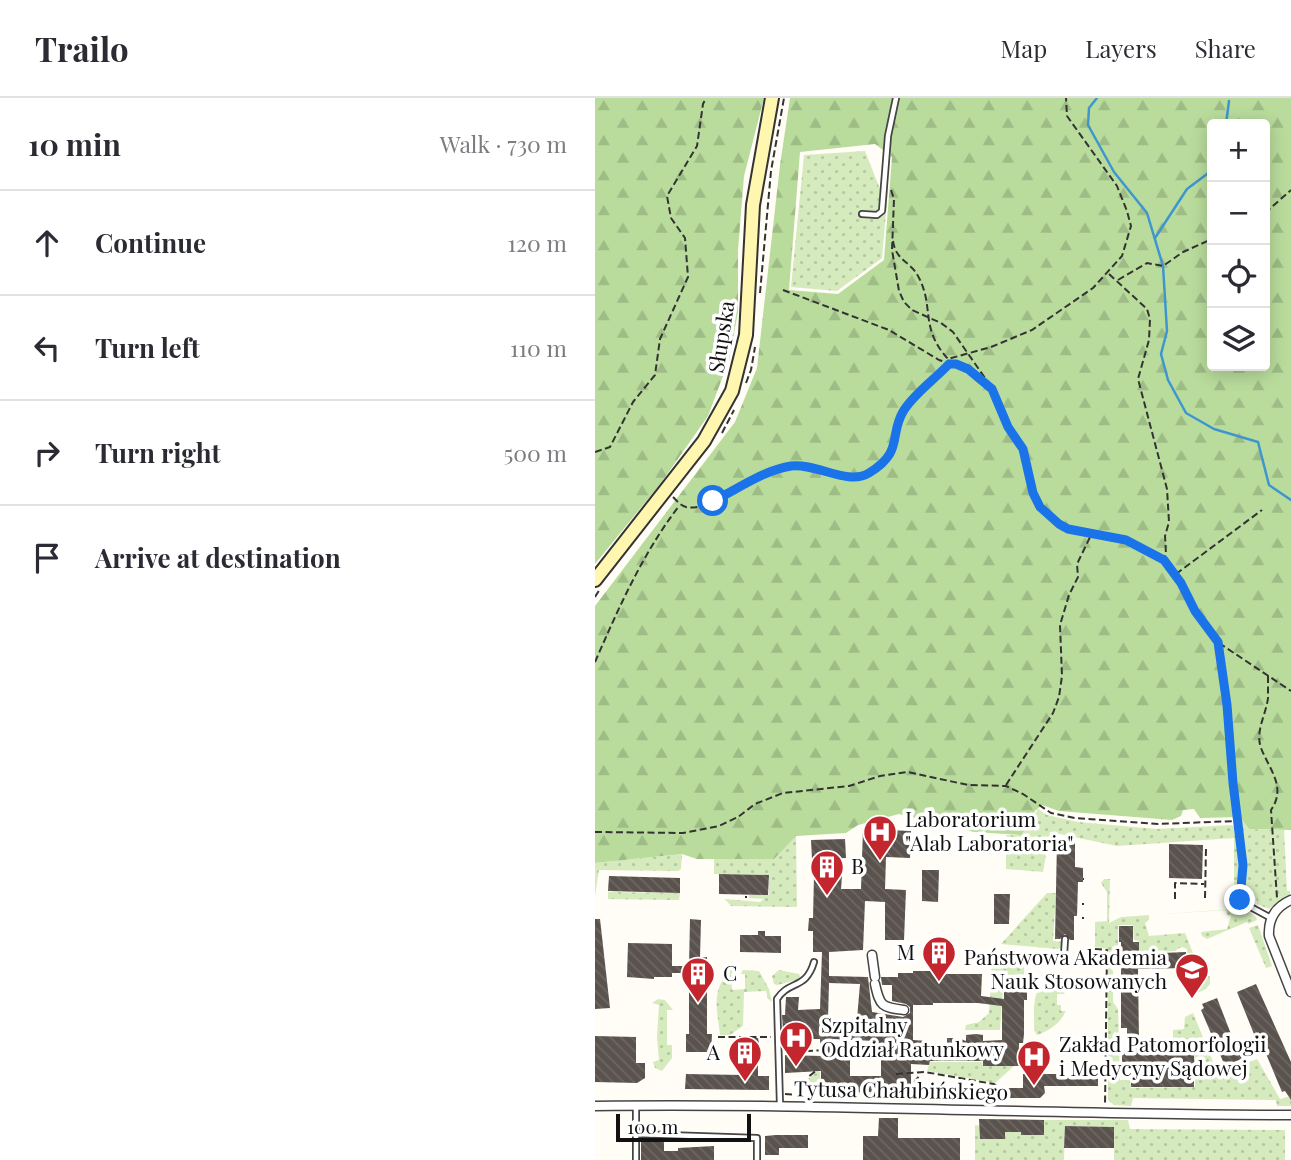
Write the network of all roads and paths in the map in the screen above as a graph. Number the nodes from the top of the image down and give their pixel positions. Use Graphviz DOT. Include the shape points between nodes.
graph roads {
  1 [pos="706,98"];
  2 [pos="772,98"];
  3 [pos="784,98"];
  4 [pos="896,98"];
  5 [pos="1066,98"];
  6 [pos="883,189"];
  7 [pos="1291,190"];
  8 [pos="1270,209"];
  9 [pos="862,214"];
  10 [pos="892,233"];
  11 [pos="1207,241"];
  12 [pos="1108,273"];
  13 [pos="1118,280"];
  14 [pos="783,290"];
  15 [pos="759,303"];
  16 [pos="927,318"];
  17 [pos="757,337"];
  18 [pos="968,352"];
  19 [pos="948,359"];
  20 [pos="949,364"];
  21 [pos="992,389"];
  22 [pos="742,392"];
  23 [pos="737,403"];
  24 [pos="722,433"];
  25 [pos="595,452"];
  26 [pos="673,496"];
  27 [pos="680,504"];
  28 [pos="1262,510"];
  29 [pos="1092,533"];
  30 [pos="1164,560"];
  31 [pos="1176,574"];
  32 [pos="598,584"];
  33 [pos="595,597"];
  34 [pos="1218,642"];
  35 [pos="595,662"];
  36 [pos="1268,676"];
  37 [pos="1291,691"];
  38 [pos="1006,786"];
  39 [pos="1237,822"];
  40 [pos="595,832"];
  41 [pos="1206,848"];
  42 [pos="1205,884"];
  43 [pos="1205,898"];
  44 [pos="1234,898"];
  45 [pos="1175,899"];
  46 [pos="1240,900"];
  47 [pos="1291,900"];
  48 [pos="1280,905"];
  49 [pos="1271,918"];
  50 [pos="1065,939"];
  51 [pos="1095,949"];
  52 [pos="871,955"];
  53 [pos="1064,955"];
  54 [pos="814,962"];
  55 [pos="1291,992"];
  56 [pos="904,1010"];
  57 [pos="718,1037"];
  58 [pos="771,1045"];
  59 [pos="826,1050"];
  60 [pos="784,1052"];
  61 [pos="817,1070"];
  62 [pos="896,1074"];
  63 [pos="921,1074"];
  64 [pos="999,1087"];
  65 [pos="914,1093"];
  66 [pos="811,1096"];
  67 [pos="636,1105"];
  68 [pos="595,1106"];
  69 [pos="779,1106"];
  70 [pos="1105,1107"];
  71 [pos="1291,1115"];
  72 [pos="636,1134"];
  73 [pos="636,1160"];
  74 [pos="757,1160"];
  1 -- 25 [label="path" via="697,146 667,196 671,218 685,238 688,277 660,339 655,374 633,401 610,447"];
  2 -- 32 [label="street, Słupska" via="753,205 746,334 738,372 705,441"];
  3 -- 15 [label="path" via="771,171"];
  4 -- 6 [label="lane"];
  5 -- 12 [label="path" via="1067,116 1117,186 1131,226 1122,256"];
  6 -- 9 [label="lane" via="880,213"];
  6 -- 10 [label="path" via="891,189 894,199"];
  7 -- 8 [label="path"];
  10 -- 16 [label="path" via="895,252 917,273 926,297"];
  10 -- 16 [label="path" via="899,291 912,310"];
  11 -- 13 [label="path" via="1163,267 1147,263"];
  12 -- 13 [label="path"];
  12 -- 18 [label="path" via="1033,330"];
  13 -- 30 [label="path" via="1147,309 1150,319 1150,340 1138,379 1167,489"];
  14 -- 20 [label="path" via="890,330"];
  16 -- 18 [label="path" via="953,332"];
  16 -- 19 [label="path" via="934,342"];
  17 -- 22 [label="path"];
  18 -- 19 [label="path"];
  18 -- 21 [label="path"];
  19 -- 20 [label="path"];
  20 -- 21 [label="path" via="968,369"];
  20 -- 27 [label="path" via="908,404 894,447 867,474 850,478 793,466 697,507"];
  21 -- 29 [label="path" via="1023,449 1040,507 1068,529"];
  23 -- 24 [label="path"];
  26 -- 27 [label="path"];
  27 -- 35 [label="path" via="643,560"];
  28 -- 31 [label="path"];
  29 -- 30 [label="path" via="1126,540"];
  29 -- 38 [label="path" via="1077,564 1078,577 1059,625 1062,676 1053,713"];
  30 -- 31 [label="path"];
  31 -- 34 [label="path"];
  32 -- 33 [label="path"];
  34 -- 36 [label="path"];
  34 -- 39 [label="path"];
  36 -- 37 [label="path"];
  36 -- 48 [label="path" via="1260,746 1278,781 1271,810 1275,895"];
  38 -- 39 [label="path" via="1051,813 1075,818 1158,824"];
  38 -- 40 [label="path" via="968,785 908,772 849,786 783,793 719,826 683,833"];
  39 -- 46 [label="path" via="1243,865"];
  41 -- 42 [label="path"];
  42 -- 43 [label="path"];
  42 -- 45 [label="path" via="1175,883"];
  44 -- 46 [label="lane"];
  46 -- 49 [label="lane"];
  47 -- 48 [label="street"];
  48 -- 49 [label="street"];
  49 -- 55 [label="street" via="1269,936"];
  50 -- 53 [label="lane"];
  51 -- 70 [label="path" via="1107,950"];
  52 -- 56 [label="street" via="881,1004"];
  54 -- 69 [label="lane" via="800,984 783,990 777,999"];
  57 -- 58 [label="path" via="771,1037"];
  59 -- 60 [label="path"];
  61 -- 66 [label="path" via="808,1077"];
  62 -- 63 [label="path"];
  63 -- 64 [label="path"];
  63 -- 65 [label="path"];
  67 -- 68 [label="street, Tytusa Chałubińskiego"];
  67 -- 69 [label="street, Tytusa Chałubińskiego"];
  67 -- 72 [label="lane"];
  69 -- 71 [label="street, Tytusa Chałubińskiego"];
  72 -- 73 [label="lane"];
  72 -- 74 [label="lane" via="757,1138"];
}
